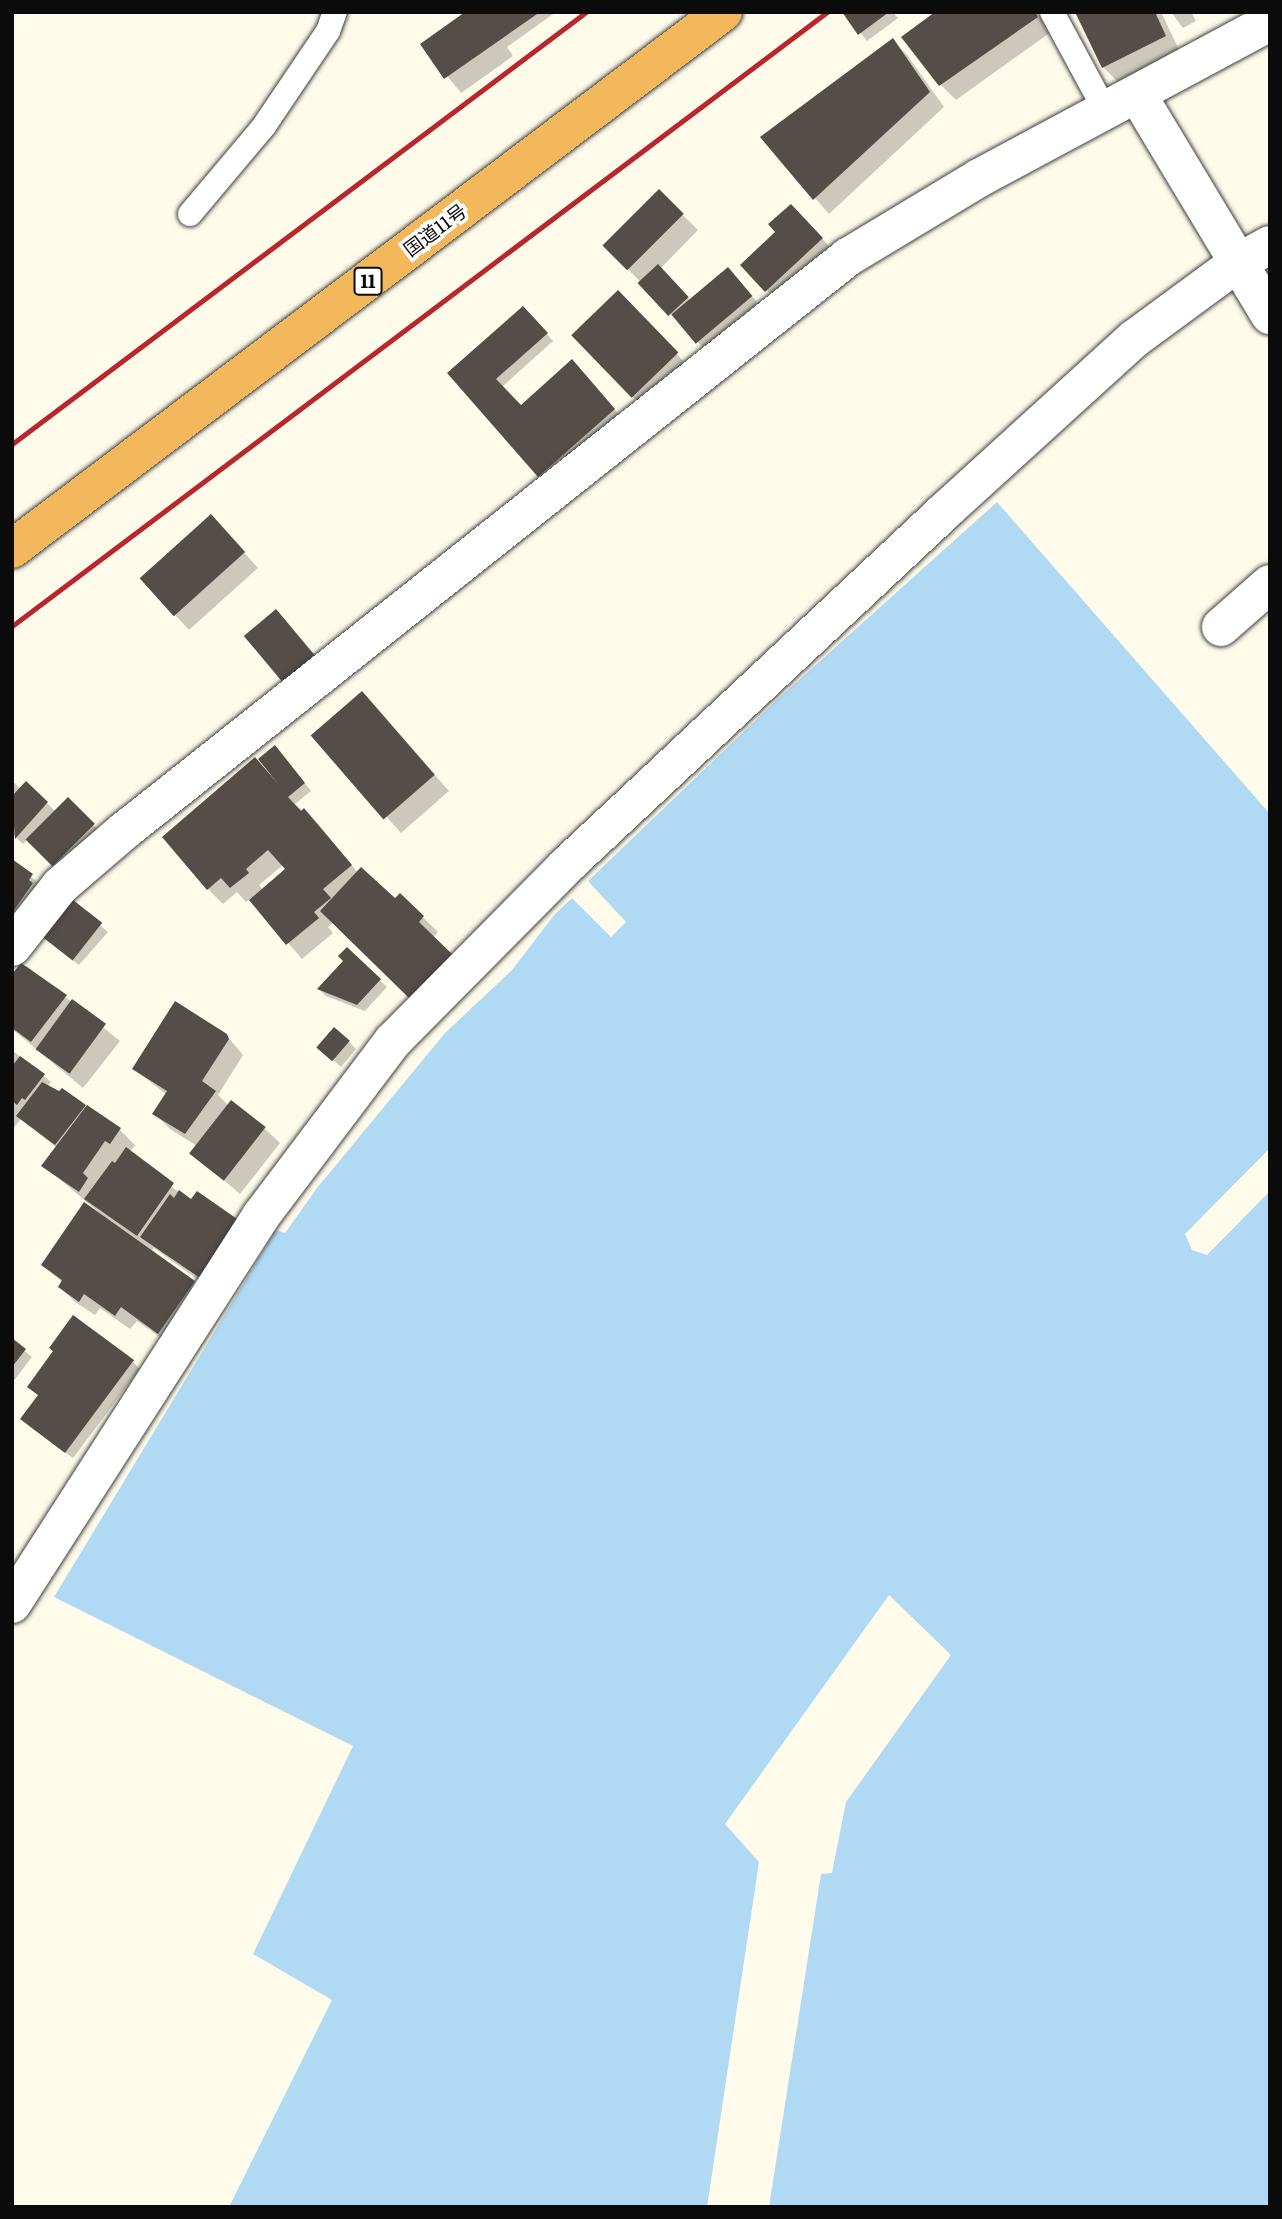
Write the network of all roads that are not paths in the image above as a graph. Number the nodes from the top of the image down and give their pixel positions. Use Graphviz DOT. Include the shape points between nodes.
graph roads {
  1 [pos="335,12"];
  2 [pos="723,12"];
  3 [pos="1052,12"];
  4 [pos="1270,22"];
  5 [pos="1122,103"];
  6 [pos="190,214"];
  7 [pos="1255,253"];
  8 [pos="1270,315"];
  9 [pos="12,549"];
  10 [pos="1270,584"];
  11 [pos="1221,627"];
  12 [pos="12,947"];
  13 [pos="12,1604"];
  1 -- 6 [label="lane" via="328,31 264,126"];
  2 -- 9 [label="highway, 国道11号 / 11"];
  3 -- 5 [label="lane"];
  4 -- 5 [label="street"];
  5 -- 7 [label="street"];
  5 -- 12 [label="street" via="979,178 848,257 124,831 60,886"];
  7 -- 8 [label="street"];
  7 -- 13 [label="street" via="1134,339 946,510 566,866 393,1041 261,1216"];
  10 -- 11 [label="street"];
}
